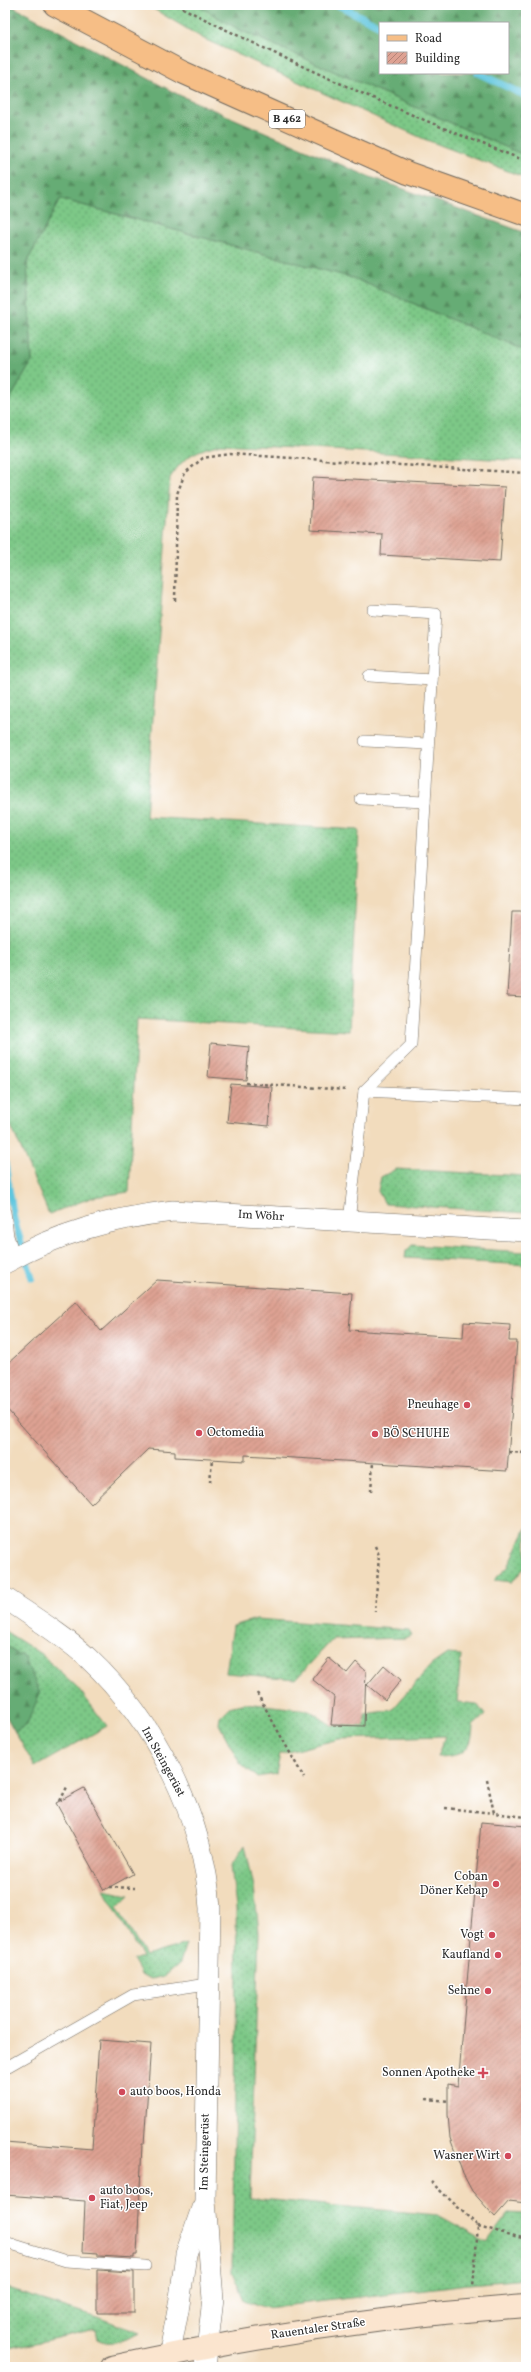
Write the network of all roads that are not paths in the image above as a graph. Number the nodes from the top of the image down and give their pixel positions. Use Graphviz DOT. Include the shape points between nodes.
graph roads {
  1 [pos="55,5"];
  2 [pos="526,216"];
  3 [pos="373,610"];
  4 [pos="368,676"];
  5 [pos="432,680"];
  6 [pos="364,741"];
  7 [pos="428,744"];
  8 [pos="361,799"];
  9 [pos="425,802"];
  10 [pos="364,1091"];
  11 [pos="526,1099"];
  12 [pos="5,1212"];
  13 [pos="349,1221"];
  14 [pos="526,1231"];
  15 [pos="10,1260"];
  16 [pos="5,1598"];
  17 [pos="207,1984"];
  18 [pos="5,2068"];
  19 [pos="204,2200"];
  20 [pos="5,2242"];
  21 [pos="145,2266"];
  22 [pos="526,2306"];
  23 [pos="209,2346"];
  24 [pos="168,2361"];
  25 [pos="112,2367"];
  26 [pos="205,2367"];
  1 -- 2 [label="main road, B 462" via="196,78 408,173"];
  3 -- 5 [label="lane" via="436,614"];
  4 -- 5 [label="lane"];
  5 -- 7 [label="lane"];
  6 -- 7 [label="lane"];
  7 -- 9 [label="lane"];
  8 -- 9 [label="lane"];
  9 -- 10 [label="lane" via="411,1045"];
  10 -- 11 [label="lane"];
  10 -- 13 [label="lane"];
  12 -- 15 [label="lane"];
  13 -- 14 [label="street, Im Wöhr"];
  13 -- 15 [label="street, Im Wöhr" via="173,1211 138,1215 80,1228 34,1246"];
  16 -- 17 [label="street, Im Steingerüst" via="60,1635 89,1659 120,1693 152,1737 167,1763 190,1811 206,1871 210,1908"];
  17 -- 18 [label="lane" via="134,1995"];
  17 -- 19 [label="street, Im Steingerüst"];
  19 -- 23 [label="street, Im Steingerüst" via="213,2299"];
  19 -- 24 [label="street, Im Steingerüst" via="186,2254"];
  20 -- 21 [label="lane" via="66,2261"];
  22 -- 23 [label="street, Rauentaler Straße" via="315,2329"];
  23 -- 24 [label="street, Rauentaler Straße"];
  23 -- 26 [label="street, Im Steingerüst"];
  24 -- 25 [label="street, Rauentaler Straße"];
}
